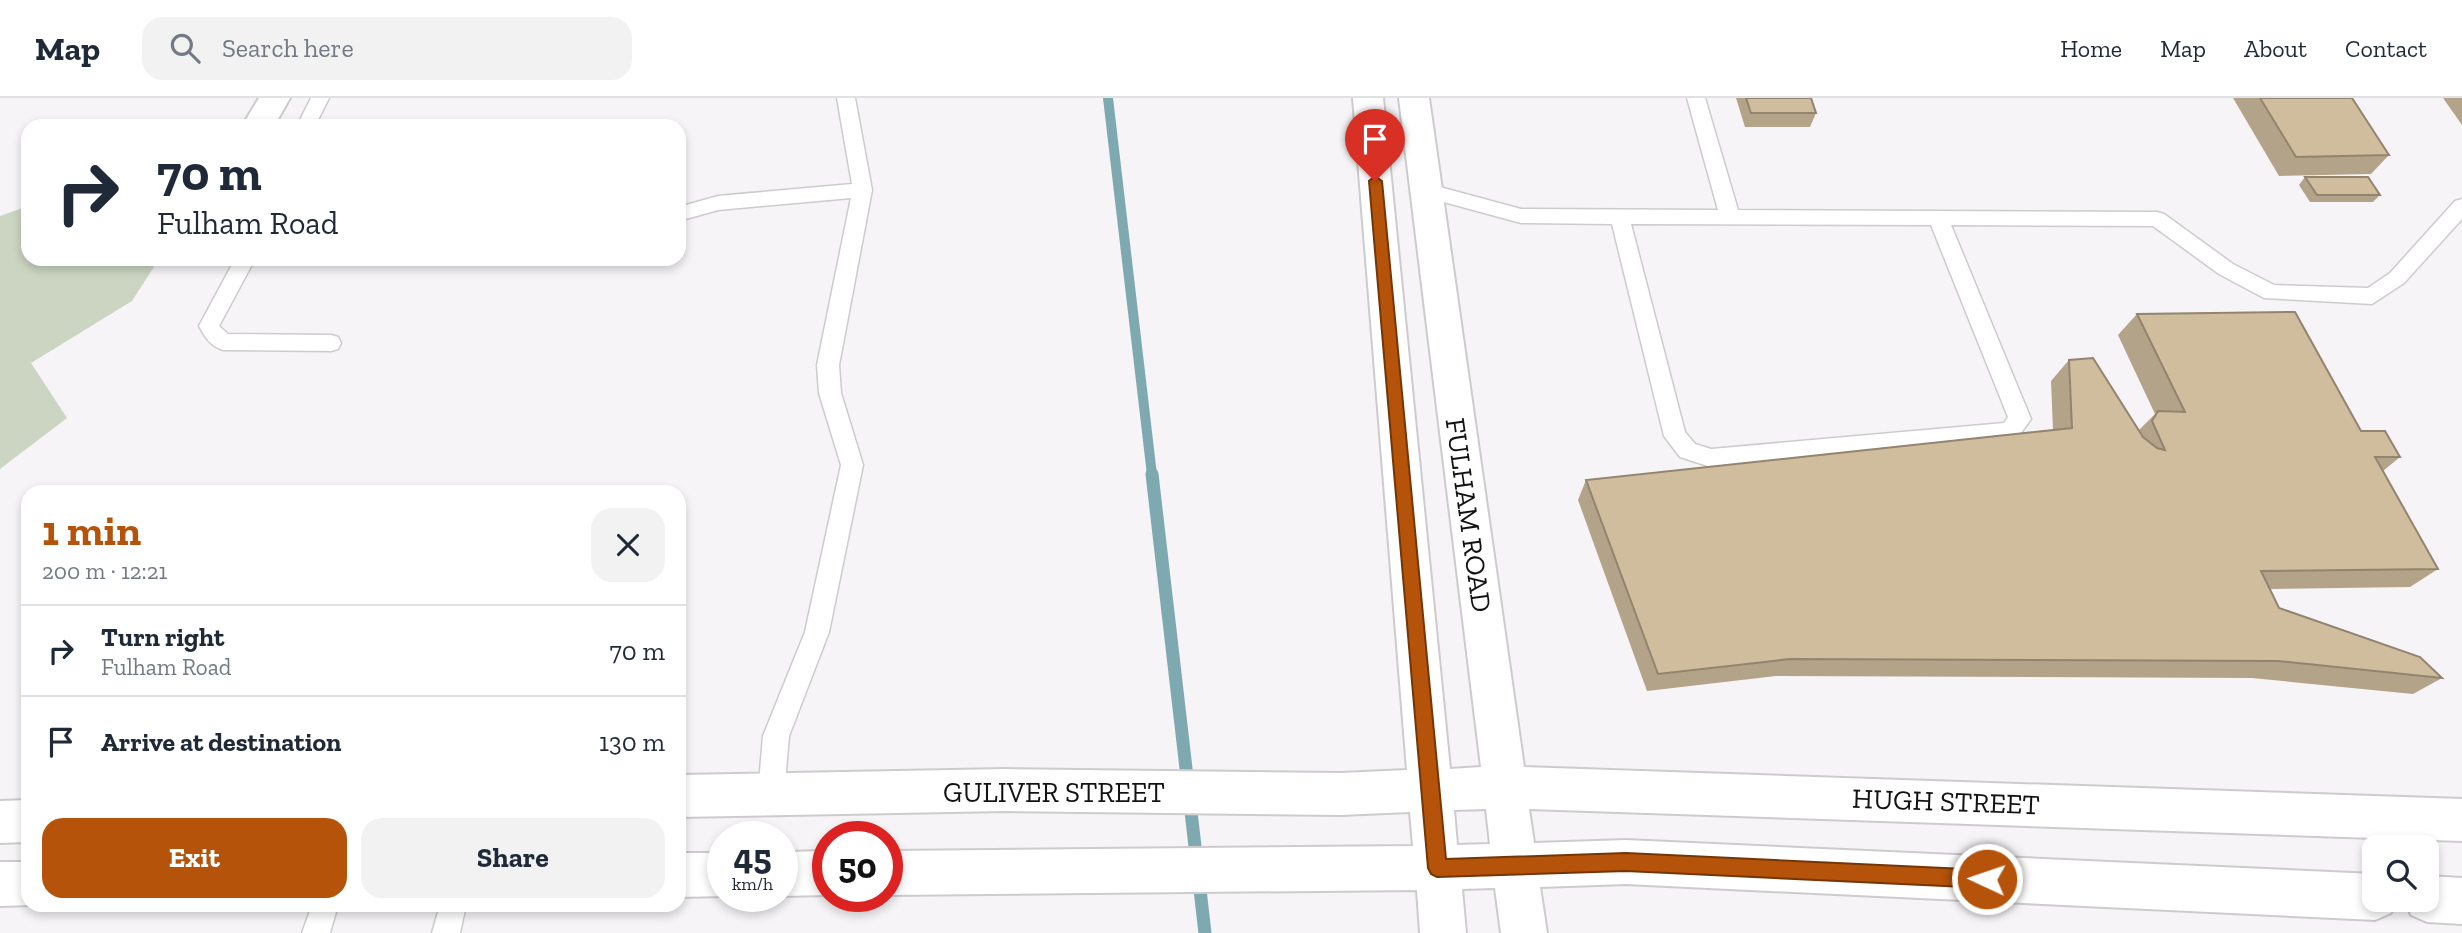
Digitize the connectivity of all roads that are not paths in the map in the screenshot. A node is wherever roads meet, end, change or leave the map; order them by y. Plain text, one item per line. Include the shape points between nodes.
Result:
1 (275, 98) edge
2 (320, 98) edge
3 (846, 98) edge
4 (1368, 98) edge
5 (1414, 98) edge
6 (1696, 98) edge
7 (262, 119) edge
8 (310, 119) edge
9 (862, 190) junction
10 (1425, 190) junction
11 (2462, 206) edge
12 (686, 212) edge
13 (1620, 217) junction
14 (1730, 217) junction
15 (1938, 218) junction
16 (241, 266) edge
17 (331, 343) dead end
18 (1505, 787) junction
19 (1429, 790) junction
20 (771, 794) junction
21 (686, 796) edge
22 (2462, 820) edge
23 (21, 821) edge
24 (0, 822) edge
25 (1516, 865) junction
26 (1437, 868) junction
27 (903, 873) edge
28 (686, 875) edge
29 (707, 875) edge
30 (0, 884) edge
31 (21, 884) edge
32 (2362, 896) edge
33 (2439, 900) edge
34 (2462, 901) edge
35 (323, 912) edge
36 (451, 912) edge
37 (316, 933) edge
38 (446, 933) edge
39 (1443, 933) edge
40 (1524, 933) edge

1 - 7 main road
2 - 8 lane
3 - 9 lane
4 - 19 main road
5 - 10 main road, FULHAM ROAD
6 - 14 lane
9 - 12 lane via 718,203
9 - 20 lane via 828,365 830,393 852,465 817,632 776,736
10 - 13 lane via 1521,216
10 - 18 main road, FULHAM ROAD
11 - 15 lane via 2397,278 2372,296 2271,293 2226,269 2157,219
13 - 14 lane
13 - 15 lane via 1675,436 1688,451 1712,458 2010,431 2020,419
14 - 15 lane
16 - 17 lane via 209,326 223,342
18 - 19 main road, HUGH STREET
18 - 22 main road, HUGH STREET
18 - 25 main road, FULHAM ROAD
19 - 20 main road, GULIVER STREET
19 - 26 main road
20 - 21 main road, GULIVER STREET
23 - 24 main road
25 - 26 main road
25 - 32 main road via 1626,862
25 - 40 main road, FULHAM ROAD
26 - 27 main road
26 - 39 main road
28 - 29 main road
30 - 31 main road
33 - 34 main road
35 - 37 lane
36 - 38 lane

